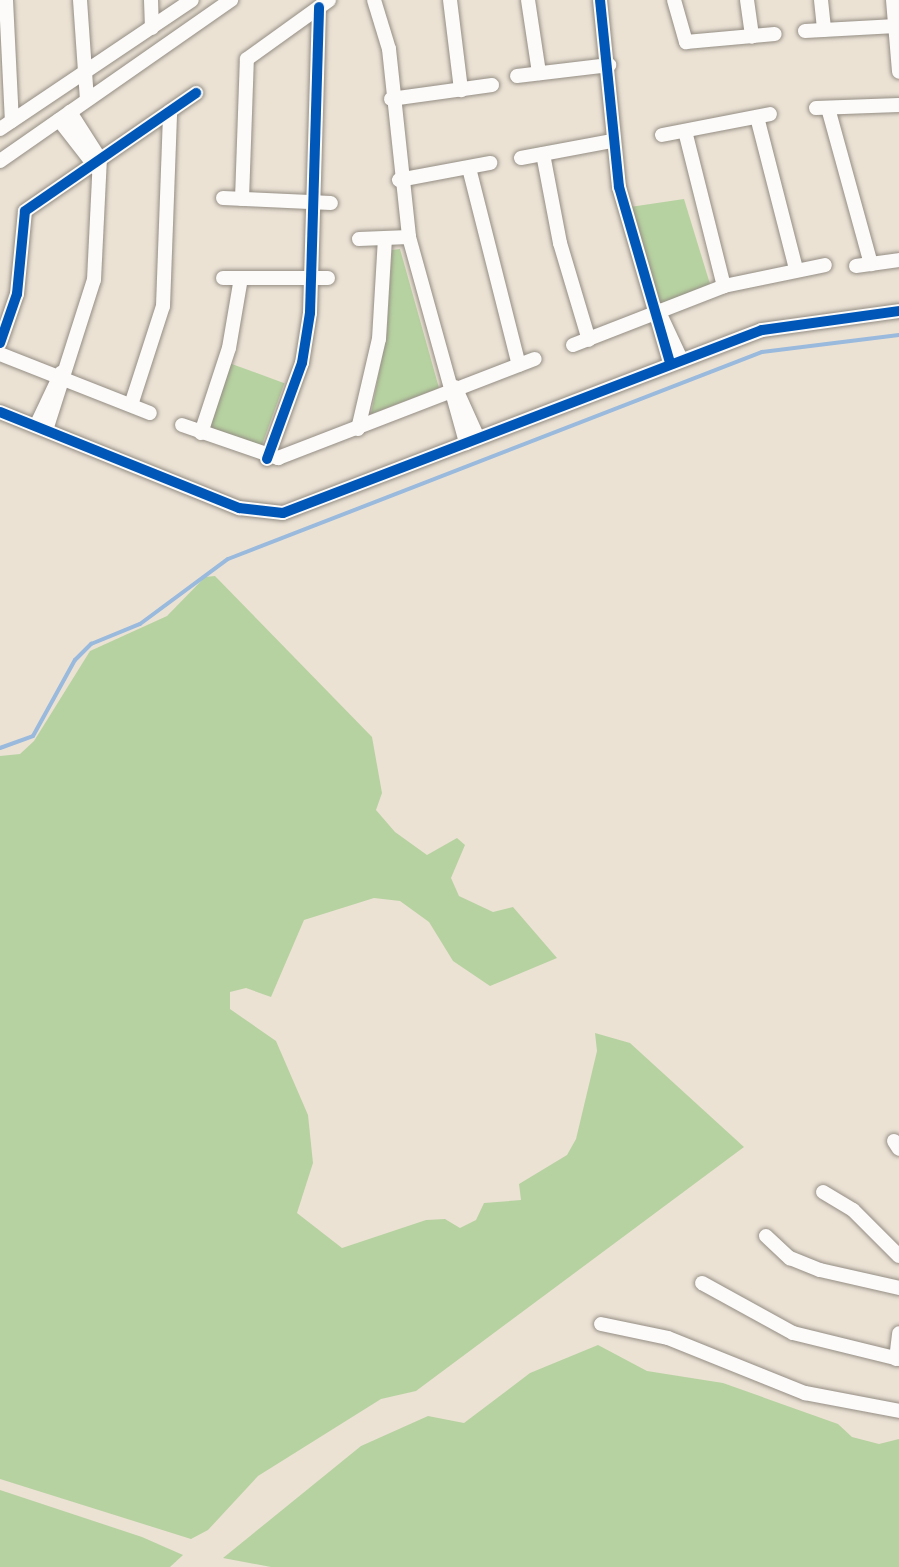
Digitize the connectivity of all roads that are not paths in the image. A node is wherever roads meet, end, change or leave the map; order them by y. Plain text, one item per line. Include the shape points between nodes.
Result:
1 (6, 0) edge
2 (80, 0) edge
3 (151, 0) edge
4 (192, 0) edge
5 (231, 0) edge
6 (374, 0) edge
7 (450, 0) edge
8 (528, 0) edge
9 (600, 0) edge
10 (674, 0) edge
11 (747, 0) edge
12 (821, 0) edge
13 (893, 0) edge
14 (324, 4) edge
15 (896, 26) junction
16 (152, 28) junction
17 (824, 30) junction
18 (805, 31) dead end
19 (775, 34) dead end
20 (752, 37) junction
21 (609, 65) junction
22 (85, 72) junction
23 (899, 72) edge
24 (539, 73) junction
25 (517, 76) dead end
26 (492, 86) dead end
27 (461, 90) junction
28 (196, 93) dead end
29 (87, 100) junction
30 (392, 100) junction
31 (899, 105) edge
32 (170, 111) junction
33 (65, 116) junction
34 (6, 125) edge
35 (685, 131) junction
36 (662, 135) dead end
37 (612, 141) junction
38 (543, 154) junction
39 (521, 158) dead end
40 (0, 161) edge
41 (490, 163) dead end
42 (97, 164) junction
43 (469, 168) junction
44 (399, 180) junction
45 (223, 198) dead end
46 (242, 198) junction
47 (314, 202) junction
48 (331, 203) dead end
49 (409, 237) junction
50 (359, 239) dead end
51 (385, 239) junction
52 (899, 260) edge
53 (825, 266) dead end
54 (796, 269) junction
55 (224, 278) dead end
56 (240, 278) junction
57 (328, 278) dead end
58 (312, 279) junction
59 (724, 286) junction
60 (656, 311) junction
61 (899, 311) edge
62 (589, 340) junction
63 (0, 343) edge
64 (573, 346) dead end
65 (0, 354) edge
66 (534, 360) dead end
67 (676, 361) junction
68 (519, 365) junction
69 (63, 376) junction
70 (453, 389) junction
71 (132, 405) junction
72 (0, 412) edge
73 (150, 412) dead end
74 (182, 425) dead end
75 (41, 428) junction
76 (358, 429) junction
77 (201, 434) junction
78 (472, 440) junction
79 (267, 459) junction
80 (824, 1192) dead end
81 (766, 1236) dead end
82 (899, 1256) edge
83 (702, 1283) dead end
84 (899, 1288) edge
85 (602, 1324) dead end
86 (899, 1333) edge
87 (897, 1359) edge
88 (899, 1411) edge

1 - 34 street
2 - 22 street
3 - 16 street
4 - 16 street
5 - 29 street
6 - 30 street via 386,32
7 - 27 street
8 - 24 street
9 - 21 street
10 - 20 street via 686,42
11 - 20 street
12 - 17 street
13 - 15 street
14 - 46 street via 247,59
14 - 47 street
15 - 17 street
15 - 23 street
16 - 22 street
17 - 18 street
19 - 20 street
21 - 24 street
21 - 37 street
22 - 29 street
22 - 34 street
24 - 25 street
26 - 27 street
27 - 30 street
28 - 32 street
29 - 33 street
30 - 44 street
31 - 52 street via 822,108 863,265
32 - 42 street
32 - 71 street via 163,306
33 - 40 street
33 - 42 street
35 - 36 street
35 - 54 street via 763,116
35 - 59 street
37 - 38 street
37 - 60 street
38 - 39 street
38 - 62 street
41 - 43 street
42 - 63 street via 25,211 20,281
42 - 69 street via 91,301
43 - 44 street
43 - 68 street
44 - 49 street
45 - 46 street
46 - 47 street
47 - 48 street
47 - 58 street
49 - 51 street
49 - 70 street
50 - 51 street
51 - 76 street via 378,339
53 - 54 street
54 - 59 street
55 - 56 street
56 - 58 street
56 - 77 street via 229,348
57 - 58 street
58 - 79 street via 302,363
59 - 60 street
60 - 62 street
60 - 67 street
61 - 67 street via 762,330
62 - 64 street
65 - 69 street
66 - 68 street
67 - 78 street
68 - 70 street
69 - 71 street
69 - 75 street
70 - 76 street
70 - 78 street
71 - 73 street
72 - 75 street
74 - 77 street
75 - 78 street via 239,508 283,513
76 - 79 street
77 - 79 street
80 - 82 street via 853,1210
81 - 84 street via 790,1258 820,1270
83 - 87 street via 793,1333
85 - 88 street via 680,1342 805,1393
86 - 87 street

